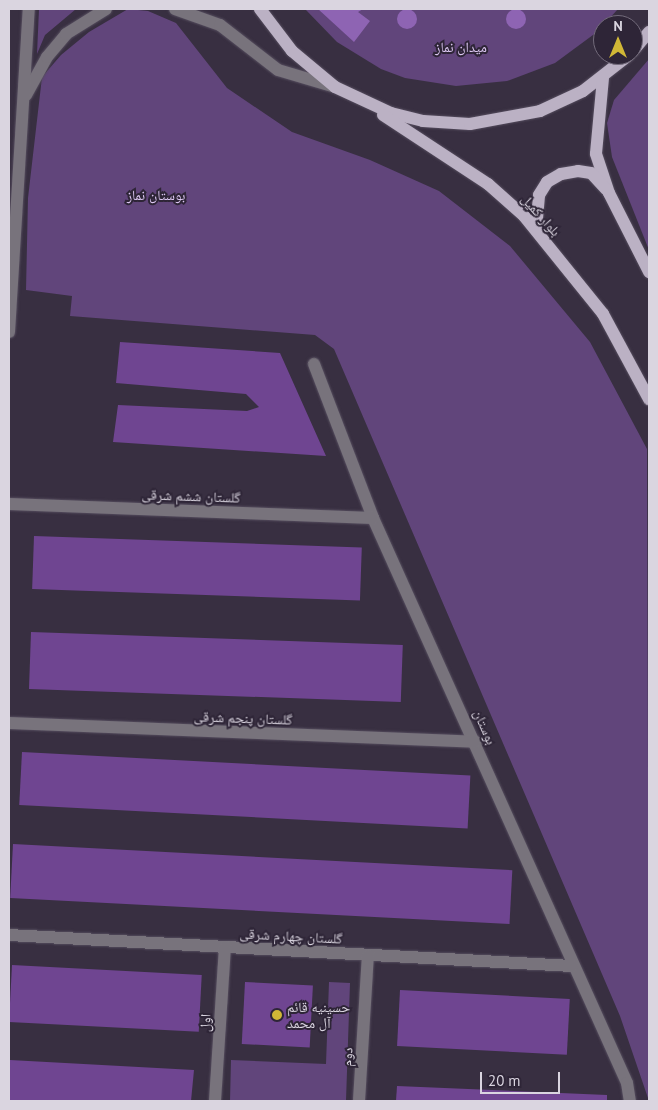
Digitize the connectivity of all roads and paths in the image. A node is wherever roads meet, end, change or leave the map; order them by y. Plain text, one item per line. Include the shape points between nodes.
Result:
1 (29, 9) edge
2 (106, 9) edge
3 (175, 9) edge
4 (260, 9) edge
5 (618, 65) edge
6 (603, 78) junction
7 (335, 87) junction
8 (360, 101) junction
9 (23, 102) junction
10 (609, 193) junction
11 (13, 195) edge
12 (536, 230) junction
13 (649, 272) edge
14 (9, 332) edge
15 (314, 364) dead end
16 (649, 400) edge
17 (9, 504) edge
18 (373, 518) junction
19 (9, 723) edge
20 (476, 742) junction
21 (9, 935) edge
22 (225, 947) junction
23 (368, 955) junction
24 (572, 966) junction
25 (215, 1101) edge
26 (359, 1101) edge
27 (630, 1101) edge

1 - 9 street
2 - 9 street via 66,34 36,74
3 - 7 street via 220,25 278,70
4 - 7 main road via 292,51
5 - 6 main road
6 - 8 main road via 540,111 470,124 423,121
6 - 10 main road via 596,154
7 - 8 main road
8 - 12 main road, بلوار کمیل via 488,184
9 - 11 street
10 - 12 main road via 591,173 561,174 546,182 539,195
10 - 13 main road
11 - 14 street
12 - 16 main road, بلوار کمیل via 603,314
15 - 18 street, بوستان
17 - 18 street, گلستان ششم شرقی
18 - 20 street, بوستان
19 - 20 street, گلستان پنجم شرقی
20 - 24 street, بوستان
21 - 22 street, گلستان چهارم شرقی
22 - 23 street, گلستان چهارم شرقی
22 - 25 street, اول
23 - 24 street, گلستان چهارم شرقی
23 - 26 street, دوم
24 - 27 street, بوستان via 627,1083

